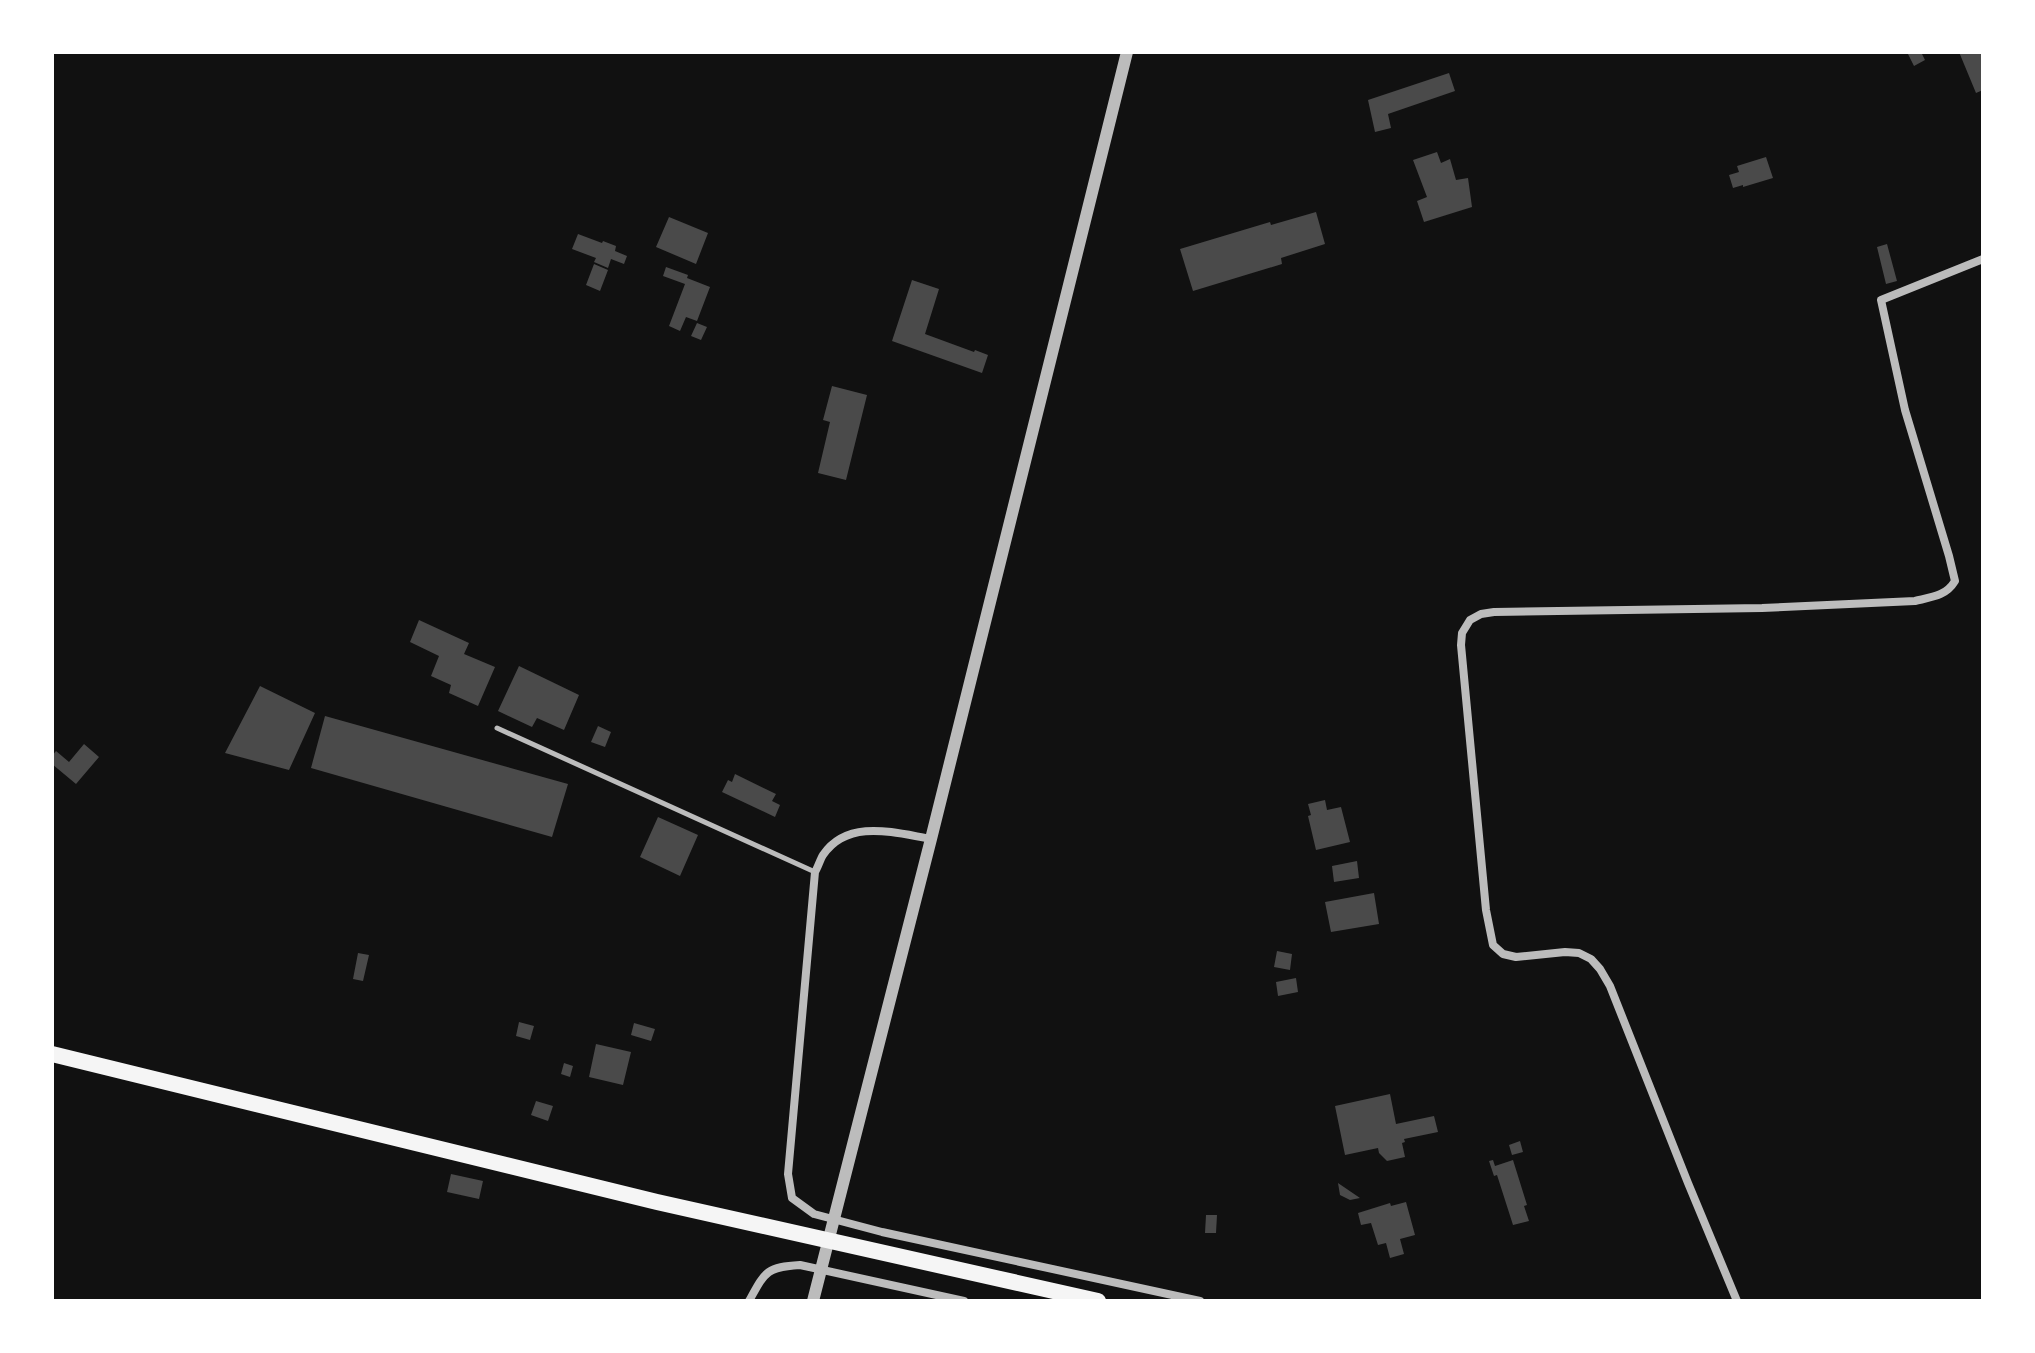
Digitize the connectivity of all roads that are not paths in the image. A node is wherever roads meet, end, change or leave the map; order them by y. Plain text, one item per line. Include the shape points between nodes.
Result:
1 (1127, 52) edge
2 (1983, 259) edge
3 (497, 728) dead end
4 (931, 839) junction
5 (815, 872) junction
6 (52, 1054) edge
7 (749, 1301) edge
8 (813, 1301) edge
9 (964, 1301) edge
10 (1098, 1301) edge
11 (1200, 1301) edge
12 (1737, 1301) edge

1 - 4 street
2 - 12 street via 1881,300 1905,410 1952,568 1955,581 1950,590 1915,601 1511,611 1481,614 1462,633 1473,785 1493,945 1516,957 1579,953 1600,969
3 - 5 lane
4 - 5 street via 872,830 846,834 824,853
4 - 8 street
5 - 11 street via 788,1174 792,1198 814,1214 882,1232
6 - 10 highway via 657,1202
7 - 9 street via 776,1267 800,1265

